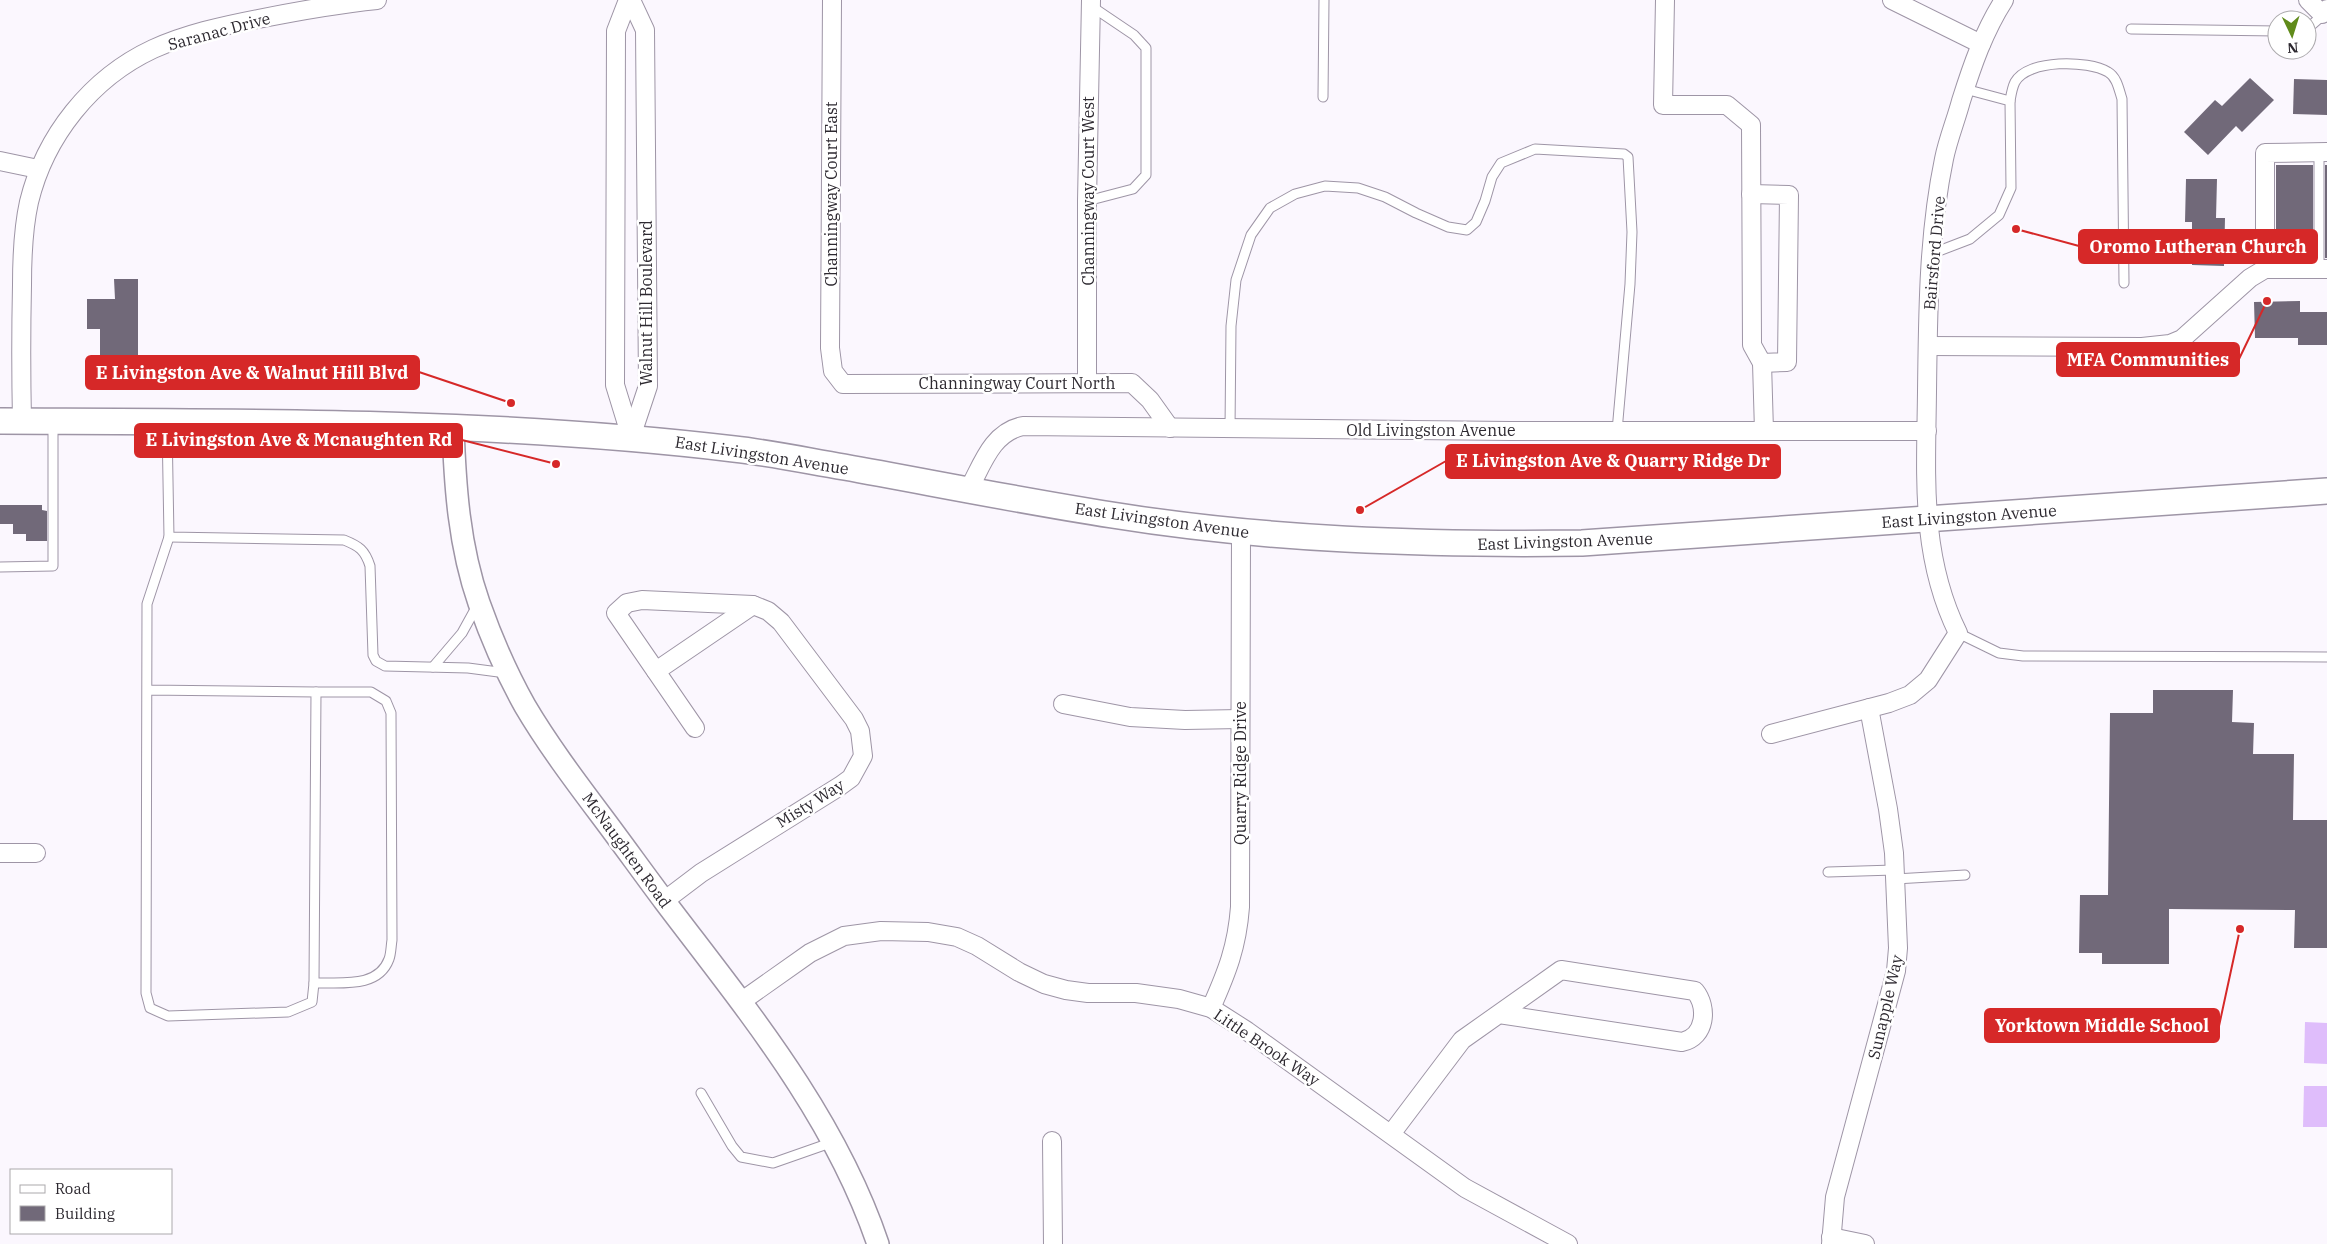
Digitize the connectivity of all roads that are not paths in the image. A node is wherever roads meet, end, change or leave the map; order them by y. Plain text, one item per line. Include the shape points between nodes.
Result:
1 (377, 0) edge
2 (629, 0) edge
3 (832, 0) edge
4 (1324, 0) edge
5 (1665, 0) edge
6 (1892, 0) edge
7 (2004, 0) edge
8 (2308, 0) edge
9 (1091, 3) edge
10 (2325, 14) edge
11 (2131, 29) dead end
12 (2267, 31) edge
13 (1981, 44) junction
14 (1965, 89) junction
15 (1323, 97) dead end
16 (2010, 101) junction
17 (2323, 152) edge
18 (0, 161) edge
19 (38, 169) junction
20 (1751, 194) junction
21 (1087, 201) junction
22 (1931, 254) junction
23 (2265, 269) junction
24 (2323, 269) edge
25 (2124, 284) dead end
26 (1928, 346) junction
27 (1762, 362) junction
28 (1087, 382) junction
29 (843, 384) joint
30 (11, 421) edge
31 (53, 421) junction
32 (167, 422) junction
33 (453, 427) junction
34 (1170, 428) junction
35 (1230, 429) junction
36 (1617, 431) junction
37 (1764, 431) junction
38 (1927, 431) junction
39 (631, 437) junction
40 (969, 489) junction
41 (2327, 491) edge
42 (1926, 519) junction
43 (1241, 532) junction
44 (169, 536) junction
45 (0, 567) edge
46 (479, 602) junction
47 (753, 605) junction
48 (1958, 634) junction
49 (2327, 657) edge
50 (433, 667) junction
51 (656, 671) junction
52 (509, 673) junction
53 (147, 690) junction
54 (316, 692) junction
55 (1063, 704) dead end
56 (1869, 708) junction
57 (1240, 719) junction
58 (695, 728) dead end
59 (1771, 734) dead end
60 (0, 853) edge
61 (36, 853) dead end
62 (1828, 872) dead end
63 (1895, 874) junction
64 (1965, 875) dead end
65 (664, 901) junction
66 (314, 983) junction
67 (742, 1001) junction
68 (1211, 1008) junction
69 (1499, 1014) junction
70 (701, 1093) dead end
71 (1391, 1134) junction
72 (1052, 1141) dead end
73 (833, 1142) junction
74 (1831, 1240) edge
75 (878, 1244) edge
76 (1053, 1244) edge
77 (1568, 1244) edge
78 (1865, 1244) edge

1 - 19 street, Saranac Drive via 317,7 224,26 153,49 124,64 92,91 53,140
2 - 39 street, Walnut Hill Boulevard via 616,31 615,385
2 - 39 street, Walnut Hill Boulevard via 646,30 648,386
3 - 29 street, Channingway Court East via 830,348 833,371
4 - 15 lane
5 - 20 street via 1663,105 1727,105 1751,125
6 - 13 street
7 - 13 street, Bairsford Drive
8 - 10 street
9 - 21 street, Channingway Court West
9 - 21 lane via 1146,48 1146,174 1133,189
11 - 12 lane
13 - 14 street, Bairsford Drive
14 - 16 lane
14 - 22 street, Bairsford Drive via 1944,158
16 - 22 lane via 2011,188 1999,215 1970,240
16 - 25 lane via 2015,82 2027,70 2044,65 2084,64 2109,73 2117,83 2122,99
17 - 23 street via 2265,153
17 - 24 lane
18 - 19 street
19 - 30 street, Saranac Drive via 24,232
20 - 27 street via 1752,345
20 - 27 street via 1789,195 1787,362
21 - 28 street, Channingway Court West
22 - 26 street, Bairsford Drive
23 - 24 street
23 - 26 street via 2250,278 2182,339 2170,344 2142,347
26 - 38 street, Bairsford Drive
27 - 37 street
28 - 29 street, Channingway Court North
28 - 34 street, Channingway Court North via 1132,383 1150,400
30 - 31 main road, East Livingston Avenue
31 - 32 main road, East Livingston Avenue
31 - 45 lane via 53,566
32 - 33 main road, East Livingston Avenue
32 - 44 lane
33 - 39 main road, East Livingston Avenue
33 - 46 street, McNaughten Road via 455,491 461,532
34 - 35 street, Old Livingston Avenue
34 - 40 street, Old Livingston Avenue via 1013,428 997,439
35 - 36 street, Old Livingston Avenue
35 - 36 lane via 1231,326 1236,280 1251,235 1270,208 1295,194 1326,186 1358,188 1385,196 1448,227 1467,230 1476,222 1492,177 1501,163 1535,149 1624,154 1628,157 1632,232 1630,284
36 - 37 street, Old Livingston Avenue
37 - 38 street, Old Livingston Avenue
38 - 42 street, Bairsford Drive
39 - 40 main road, East Livingston Avenue via 742,450
40 - 43 main road, East Livingston Avenue via 1113,515
41 - 42 main road, East Livingston Avenue
42 - 43 main road, East Livingston Avenue via 1582,543 1480,545 1368,542
42 - 48 street, Bairsford Drive via 1939,589
43 - 57 street, Quarry Ridge Drive
44 - 50 lane via 344,540 358,545 366,553 370,566 373,655 376,661 385,666
44 - 53 lane via 147,604
46 - 50 lane via 462,633
46 - 52 street, McNaughten Road
47 - 51 street
47 - 51 street, Misty Way via 642,600 627,603 616,614
47 - 65 street, Misty Way via 768,611 781,622 854,719 863,743 863,756 851,778 701,873
48 - 49 lane via 1999,653 2023,656
48 - 56 street via 1928,680 1910,695
50 - 52 lane
51 - 58 street, Misty Way
52 - 65 street, McNaughten Road via 526,706 578,783
53 - 54 lane
53 - 66 lane via 146,993 150,1008 168,1016 288,1012 312,1002
54 - 66 lane
54 - 66 lane via 371,692 386,700 391,713 392,940 389,960 378,974 367,981
55 - 57 street via 1130,717
56 - 59 street
56 - 63 street, Sunapple Way via 1888,809
57 - 68 street, Quarry Ridge Drive via 1238,936 1230,965
60 - 61 street
62 - 63 lane
63 - 64 lane
63 - 74 street, Sunapple Way via 1896,971 1835,1197
65 - 67 street, McNaughten Road
67 - 68 street, Little Brook Way via 810,953 844,936 928,932 957,937 1019,972 1066,990 1159,995
67 - 73 street, McNaughten Road via 787,1065
68 - 71 street, Little Brook Way
69 - 69 street via 1561,970 1695,991 1704,1009 1697,1034 1682,1042
69 - 71 street via 1462,1040
70 - 73 lane via 741,1157 773,1163
71 - 77 street, Little Brook Way via 1465,1188
72 - 76 street
73 - 75 street, McNaughten Road
74 - 78 street

